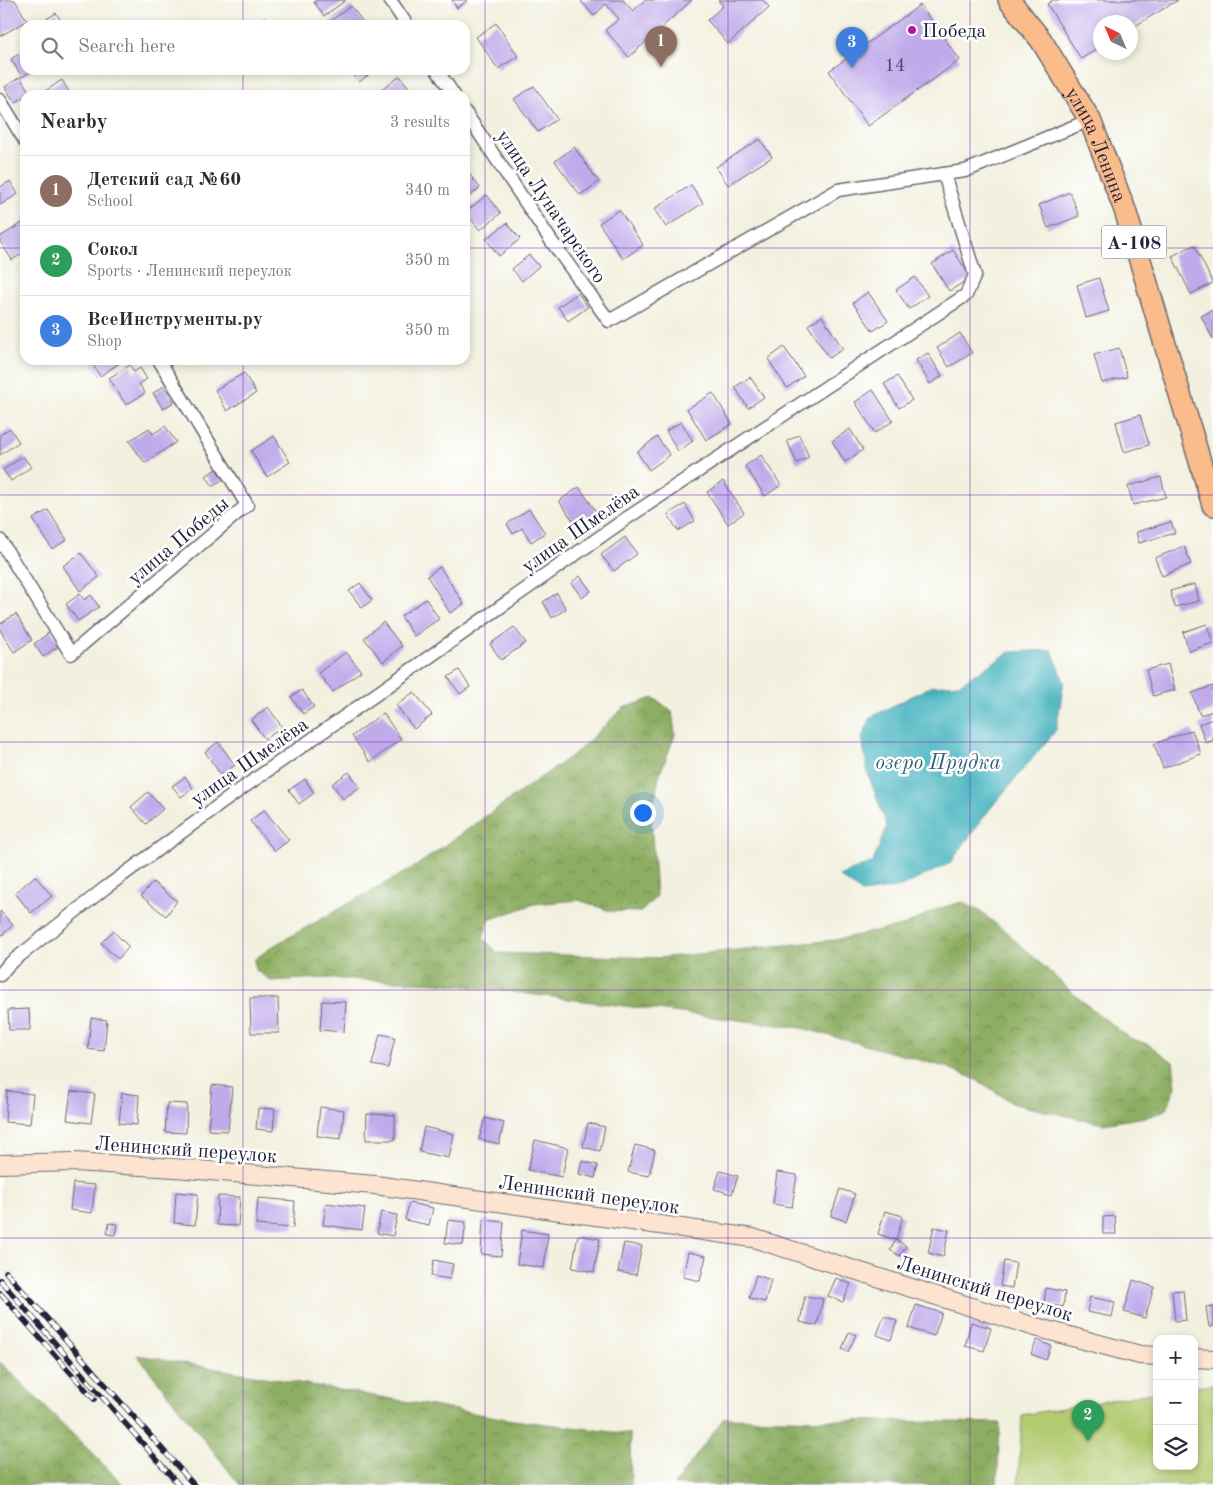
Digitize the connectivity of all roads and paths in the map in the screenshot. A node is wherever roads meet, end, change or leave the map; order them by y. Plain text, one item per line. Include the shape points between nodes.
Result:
1 (390, 0) edge
2 (1009, 0) edge
3 (404, 20) edge
4 (440, 75) edge
5 (451, 90) edge
6 (0, 100) edge
7 (470, 119) edge
8 (1090, 120) junction
9 (20, 133) edge
10 (944, 174) junction
11 (162, 365) edge
12 (1213, 504) edge
13 (0, 540) edge
14 (0, 975) edge
15 (0, 1164) edge
16 (1153, 1356) edge
17 (1198, 1358) edge
18 (1213, 1360) edge

1 - 3 street
2 - 8 highway, улица Ленина / А-108 via 1041,40
4 - 5 street
6 - 9 street
7 - 10 street, улица Луначарского via 608,322 838,190
8 - 10 street via 965,171
8 - 12 highway, улица Ленина / А-108 via 1125,210
10 - 14 street, улица Шмелёва via 975,275 966,295 627,518 294,752 105,888 8,965
11 - 13 street, улица Победы via 247,505 71,654
15 - 16 main road, Ленинский переулок via 74,1162 375,1185 753,1238 1032,1326
17 - 18 main road

